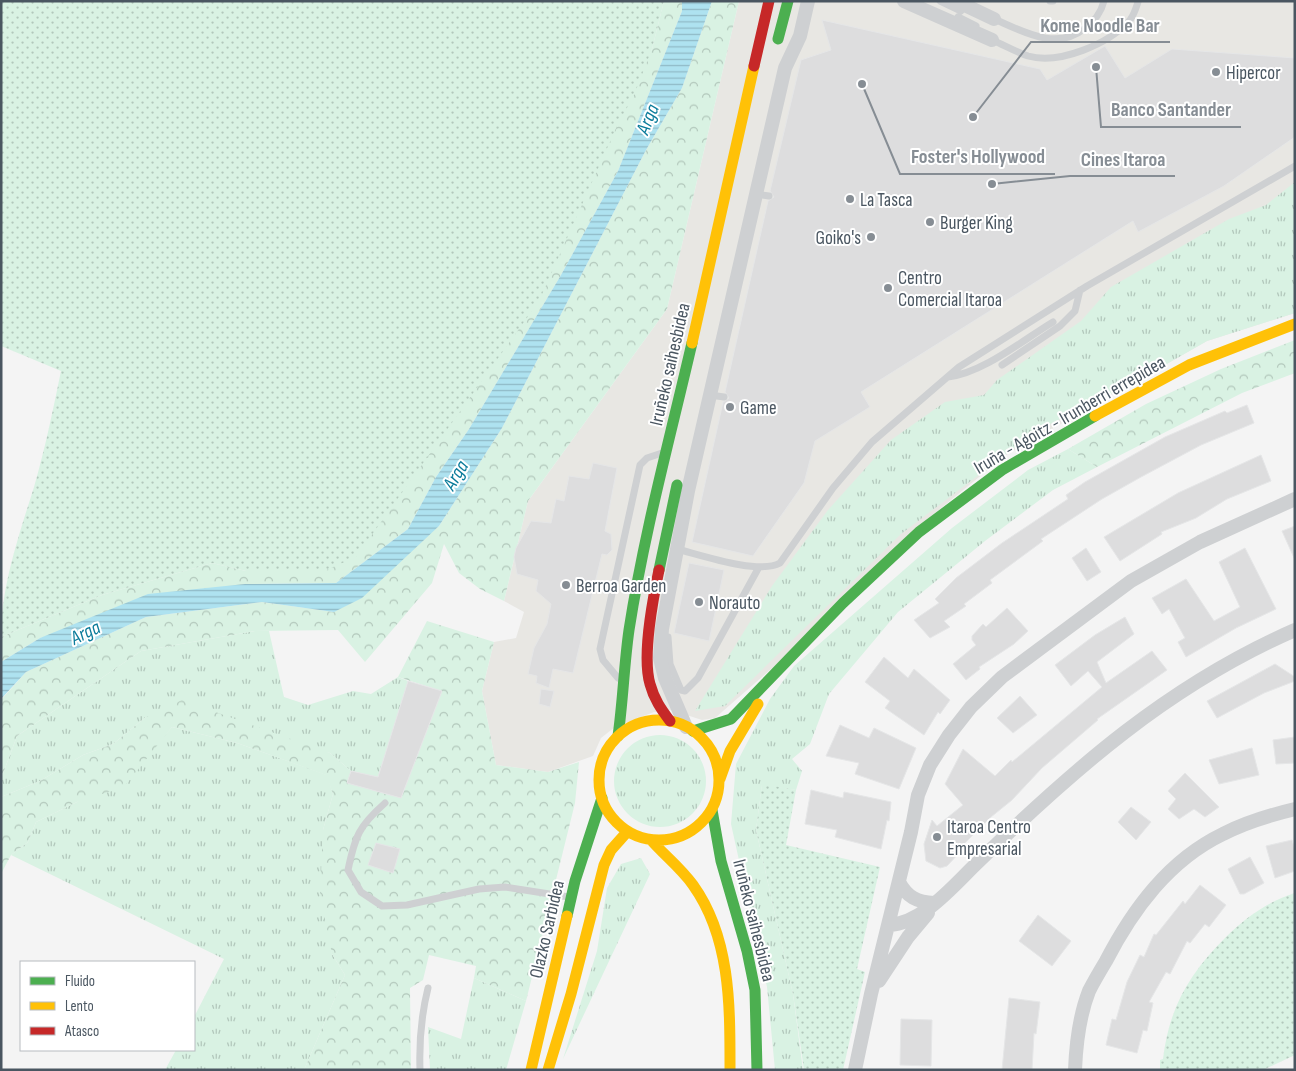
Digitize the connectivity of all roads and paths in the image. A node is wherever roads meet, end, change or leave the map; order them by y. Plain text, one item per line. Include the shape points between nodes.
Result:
1 (769, 1) edge
2 (788, 1) edge
3 (904, 1) edge
4 (921, 1) edge
5 (940, 1) edge
6 (956, 1) edge
7 (1104, 1) edge
8 (808, 2) edge
9 (1138, 2) edge
10 (983, 21) junction
11 (992, 40) joint
12 (774, 52) dead end
13 (1295, 166) edge
14 (1080, 290) junction
15 (1053, 322) dead end
16 (1295, 324) edge
17 (1002, 365) dead end
18 (947, 377) junction
19 (711, 394) junction
20 (667, 451) junction
21 (1295, 499) edge
22 (677, 549) junction
23 (759, 567) junction
24 (666, 604) junction
25 (1295, 630) edge
26 (775, 673) junction
27 (625, 686) junction
28 (670, 721) junction
29 (690, 729) junction
30 (618, 736) junction
31 (720, 779) junction
32 (602, 798) junction
33 (385, 803) dead end
34 (1295, 808) edge
35 (712, 810) junction
36 (627, 832) junction
37 (651, 840) junction
38 (899, 882) junction
39 (571, 897) junction
40 (934, 903) junction
41 (888, 925) junction
42 (428, 988) dead end
43 (871, 994) junction
44 (420, 1070) edge
45 (531, 1070) edge
46 (548, 1070) edge
47 (730, 1070) edge
48 (756, 1070) edge
49 (854, 1070) edge
50 (1075, 1070) edge

1 - 20 main road, Iruñeko saihesbidea
2 - 12 main road
3 - 11 street
4 - 10 lane
5 - 10 lane
6 - 10 street
7 - 10 lane via 1092,23 1065,39 1033,35
8 - 19 street via 800,36 785,68 763,195
9 - 11 lane via 1130,20 1094,45 1069,55 1051,58 1028,56
13 - 14 lane
14 - 17 lane via 1075,311 1060,326
14 - 18 lane
15 - 18 lane via 987,362 961,375
16 - 26 main road, Iruña - Agoitz - Irunberri errepidea via 1189,365 1002,470 919,532
18 - 23 lane via 872,442 833,488 780,562 773,567
19 - 22 street
19 - 28 main road, Iruñeko saihesbidea via 655,588 648,640 649,683 657,704
20 - 27 main road, Iruñeko saihesbidea via 629,631
20 - 27 lane via 647,458 640,465 600,650 603,660
21 - 38 street via 1200,542 1131,581 1002,677 971,707 930,765 918,795
22 - 23 lane
22 - 24 street
23 - 24 lane via 698,678 685,691 681,690 670,664
24 - 29 street via 660,658 665,678
25 - 40 street via 1255,647 1205,675 1140,719 1049,793
26 - 29 main road, Iruña - Agoitz - Irunberri errepidea via 731,719
26 - 31 main road, Iruña - Agoitz - Irunberri errepidea via 767,692 730,751
27 - 30 main road, Iruñeko saihesbidea
28 - 29 main road
28 - 30 main road via 651,721 633,726
29 - 31 main road via 700,736 717,763
30 - 32 main road via 605,754 599,776
31 - 35 main road
32 - 36 main road via 611,817
32 - 39 main road, Olazko Sarbidea
33 - 39 lane via 368,818 354,839 348,870 361,892 382,906 407,905 479,889 505,887
34 - 50 street via 1262,817 1222,834 1166,875 1146,896 1126,922 1089,992 1076,1050
35 - 37 main road via 697,828 675,839
35 - 48 main road, Iruñeko saihesbidea via 754,990
36 - 37 main road
36 - 46 main road via 604,865 577,980
37 - 47 main road via 693,885 711,919 719,943 730,1013
38 - 40 street via 914,900
38 - 41 street
39 - 45 main road, Olazko Sarbidea
40 - 41 street via 907,921
40 - 43 street
41 - 43 street
42 - 44 lane via 421,1017
43 - 49 street

